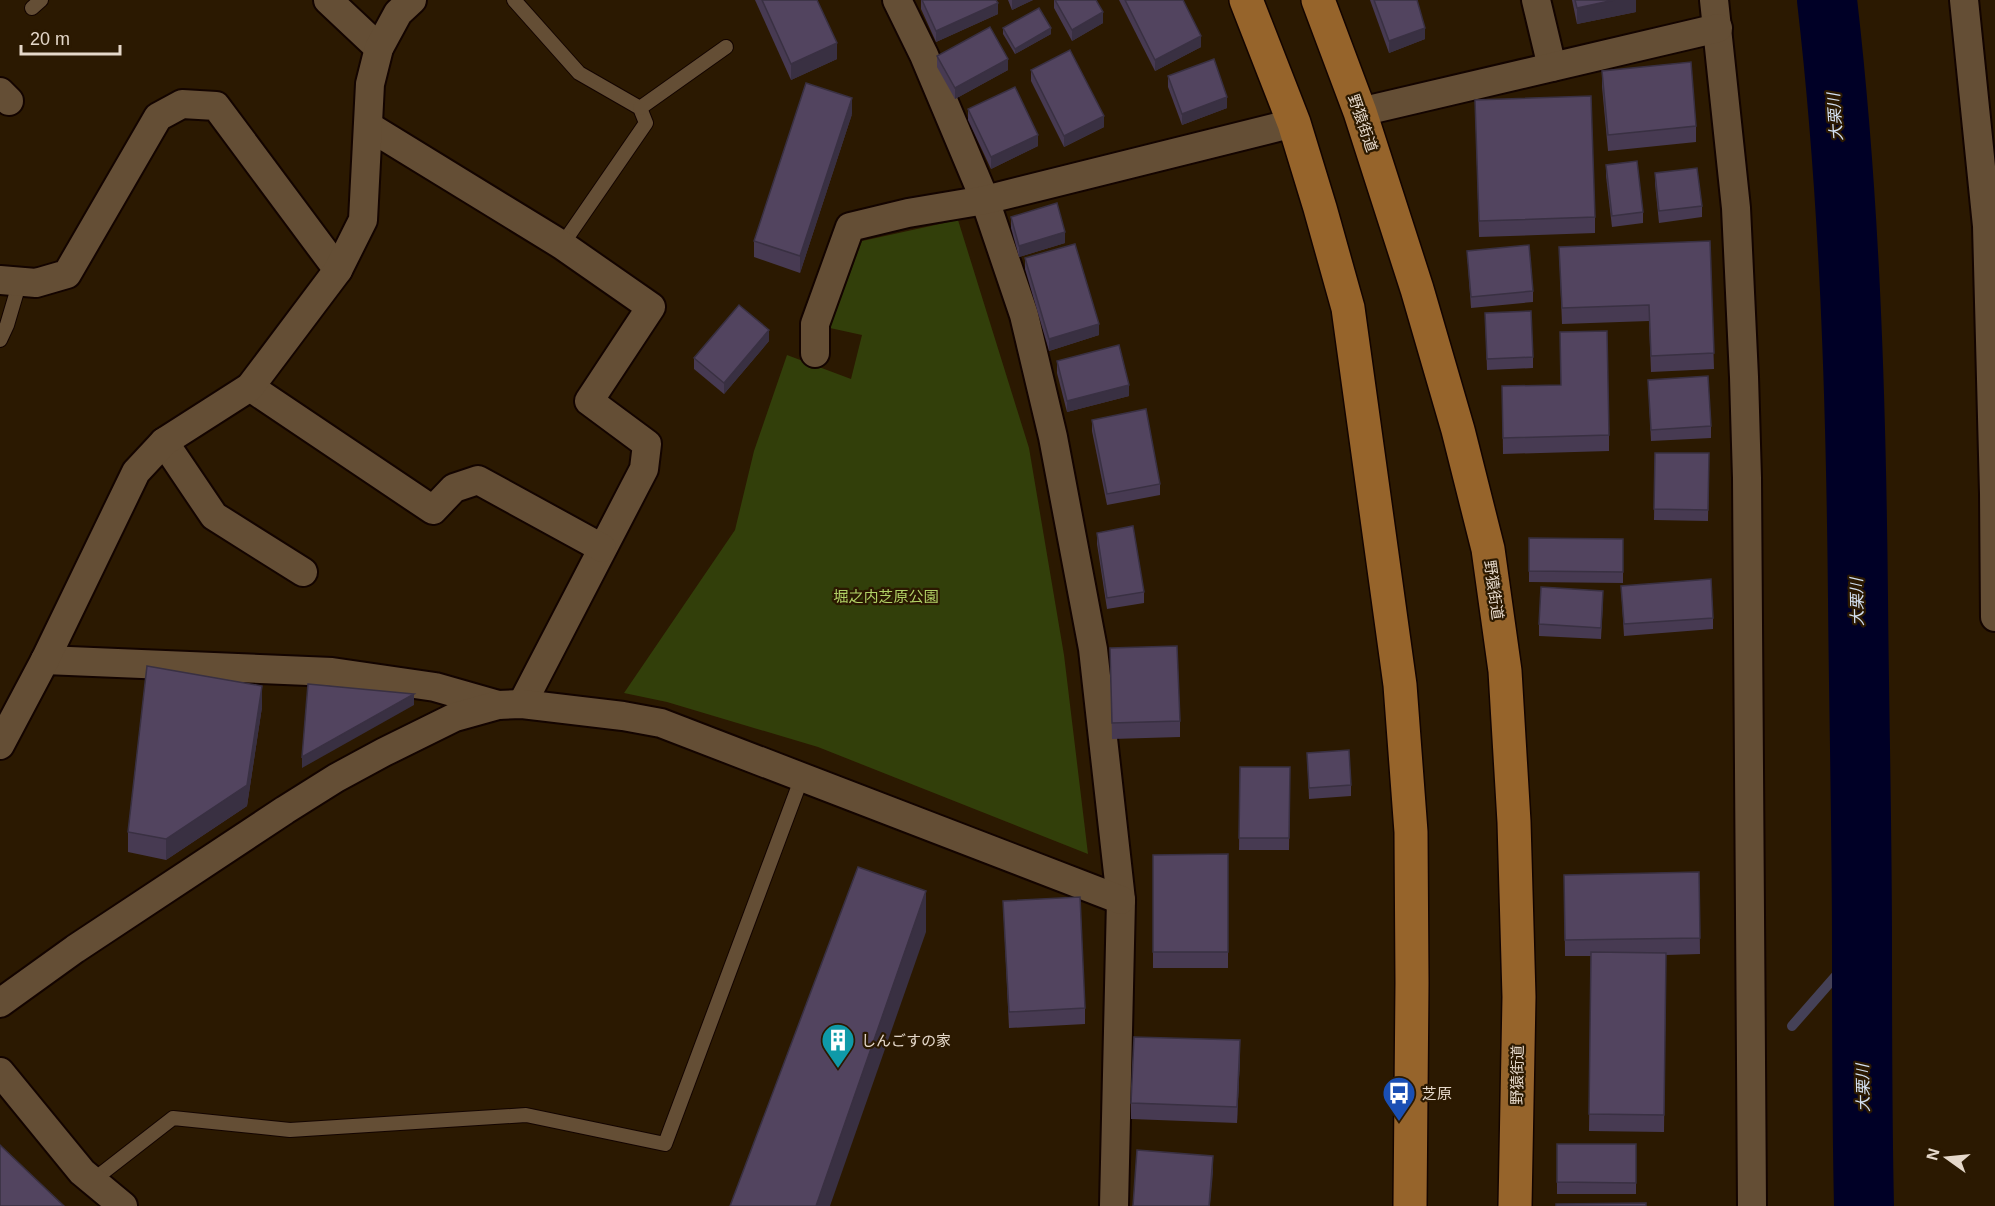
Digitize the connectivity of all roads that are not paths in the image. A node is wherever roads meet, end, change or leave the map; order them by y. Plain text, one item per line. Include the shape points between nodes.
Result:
1 (328, 0) edge
2 (412, 0) edge
3 (514, 0) edge
4 (897, 0) edge
5 (1246, 0) edge
6 (1318, 0) edge
7 (1536, 0) edge
8 (1964, 0) edge
9 (1971, 0) edge
10 (1716, 14) edge
11 (726, 47) dead end
12 (379, 48) junction
13 (1552, 67) junction
14 (640, 108) junction
15 (1360, 112) junction
16 (1294, 123) junction
17 (368, 126) junction
18 (985, 200) junction
19 (562, 245) junction
20 (338, 270) junction
21 (10, 281) edge
22 (0, 340) edge
23 (815, 353) dead end
24 (250, 387) junction
25 (164, 442) junction
26 (602, 548) junction
27 (303, 572) dead end
28 (1995, 617) edge
29 (45, 660) junction
30 (11, 701) edge
31 (510, 704) junction
32 (0, 745) edge
33 (802, 777) junction
34 (1121, 900) junction
35 (0, 1003) edge
36 (0, 1072) edge
37 (92, 1181) junction
38 (123, 1206) edge
39 (1114, 1206) edge
40 (1410, 1206) edge
41 (1515, 1206) edge
42 (1752, 1206) edge

1 - 12 street
2 - 12 street via 398,14
3 - 14 lane via 579,73
4 - 18 street
5 - 16 main road
6 - 15 main road, 野猿街道
7 - 13 street
8 - 9 street
8 - 28 street via 1987,226
10 - 13 street
10 - 42 street via 1736,208 1744,377
11 - 14 lane
12 - 17 street via 370,84
13 - 15 street
14 - 19 lane via 646,123
15 - 41 main road, 野猿街道 via 1417,289 1488,549 1505,671 1515,822 1519,996
16 - 18 street
16 - 40 main road via 1348,308 1400,685 1411,832
17 - 19 street
17 - 20 street via 363,220
18 - 23 street via 850,227 815,324
18 - 34 street via 1024,315 1053,437 1093,649
19 - 26 street via 651,307 589,401 647,444 644,469
20 - 21 street via 216,106 182,104 158,117 67,274 36,283
20 - 24 street
21 - 22 lane via 7,325
24 - 25 street
24 - 26 street via 433,510 454,488 478,480
25 - 27 street via 214,516
25 - 29 street via 136,472
26 - 31 street
29 - 30 street
29 - 31 street via 332,672 435,687
30 - 32 street
31 - 33 street via 661,723
31 - 35 street via 455,717 336,778
33 - 34 street
33 - 37 lane via 665,1144 526,1115 290,1130 173,1118
34 - 39 street
36 - 37 street
37 - 38 street

